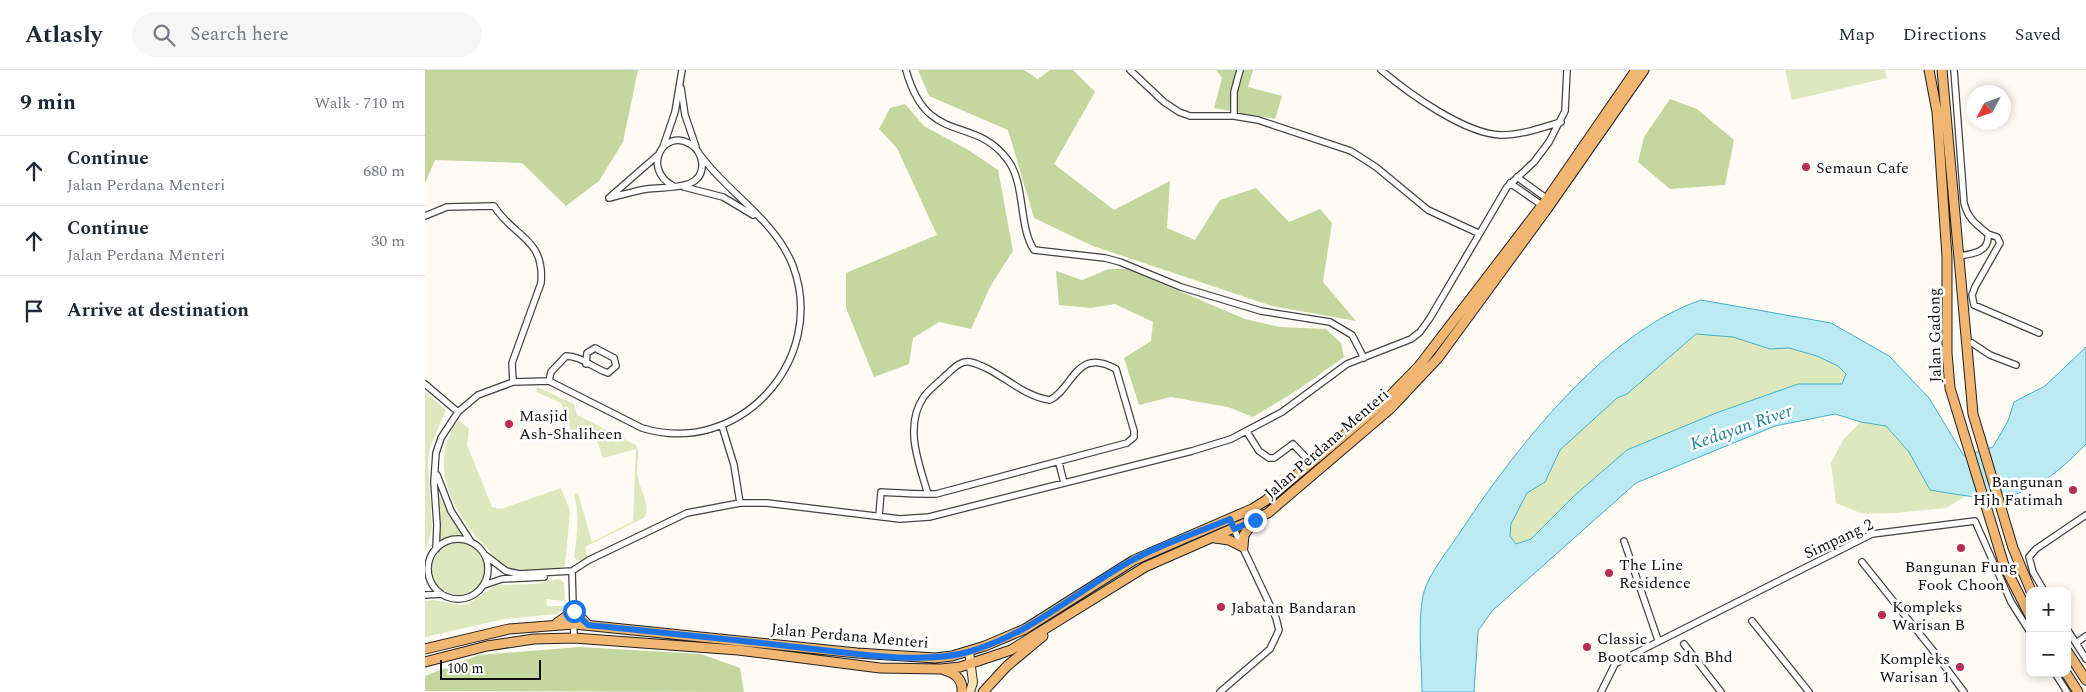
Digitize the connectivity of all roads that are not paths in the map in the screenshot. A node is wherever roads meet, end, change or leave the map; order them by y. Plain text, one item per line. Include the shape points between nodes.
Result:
1 (682, 70) edge
2 (906, 70) edge
3 (1130, 70) edge
4 (1240, 70) edge
5 (1381, 70) edge
6 (1567, 70) edge
7 (1636, 70) edge
8 (1645, 70) edge
9 (1929, 70) edge
10 (1942, 70) edge
11 (1954, 70) edge
12 (680, 81) junction
13 (1234, 116) junction
14 (1561, 122) junction
15 (662, 149) junction
16 (697, 150) junction
17 (658, 155) junction
18 (701, 156) junction
19 (1517, 177) junction
20 (1511, 182) junction
21 (673, 186) junction
22 (683, 186) junction
23 (1547, 204) junction
24 (425, 216) edge
25 (765, 224) junction
26 (1479, 233) junction
27 (1988, 234) junction
28 (1959, 256) junction
29 (1947, 257) junction
30 (2039, 333) dead end
31 (1966, 342) junction
32 (1364, 358) junction
33 (586, 364) junction
34 (2016, 364) dead end
35 (549, 381) junction
36 (513, 382) junction
37 (425, 384) edge
38 (458, 412) junction
39 (722, 426) junction
40 (1247, 432) junction
41 (1059, 463) junction
42 (1311, 463) junction
43 (435, 465) junction
44 (1064, 484) junction
45 (928, 494) junction
46 (740, 503) junction
47 (2086, 515) edge
48 (879, 516) junction
49 (1230, 519) junction
50 (1255, 520) junction
51 (1234, 529) junction
52 (1213, 538) junction
53 (1624, 541) dead end
54 (471, 542) junction
55 (1243, 547) junction
56 (436, 549) junction
57 (485, 554) junction
58 (1862, 562) dead end
59 (572, 571) junction
60 (561, 573) junction
61 (427, 575) edge
62 (484, 585) junction
63 (2029, 587) edge
64 (2042, 587) edge
65 (441, 594) junction
66 (425, 595) edge
67 (2026, 609) edge
68 (574, 611) junction
69 (1064, 618) junction
70 (1752, 621) dead end
71 (574, 624) junction
72 (588, 625) junction
73 (552, 626) junction
74 (2026, 626) edge
75 (2069, 632) edge
76 (2086, 636) edge
77 (574, 638) junction
78 (1658, 640) junction
79 (2075, 643) junction
80 (1684, 644) dead end
81 (425, 649) edge
82 (969, 652) junction
83 (2071, 657) edge
84 (2086, 659) edge
85 (425, 662) edge
86 (972, 664) junction
87 (941, 669) junction
88 (2058, 677) edge
89 (2069, 677) edge
90 (2086, 680) edge
91 (962, 692) edge
92 (970, 692) edge
93 (983, 692) edge
94 (1220, 692) edge
95 (1601, 692) edge
96 (1721, 692) edge
97 (1809, 692) edge
98 (1964, 692) edge
99 (2067, 692) edge
100 (2078, 692) edge

1 - 12 street
2 - 32 street via 911,87 925,111 949,126 997,147 1008,160 1015,175 1034,250 1105,258 1181,287 1261,311 1330,322 1352,335
3 - 13 street via 1179,112 1190,116
4 - 13 street via 1234,92
5 - 14 street via 1425,103 1482,132 1520,134
6 - 14 street via 1565,111
7 - 23 main road, Jalan Perdana Menteri
8 - 23 main road, Jalan Perdana Menteri
9 - 29 main road, Jalan Gadong via 1937,112
10 - 28 main road, Jalan Gadong
11 - 27 street via 1964,203 1971,221
12 - 15 street
12 - 16 street via 685,115
13 - 26 street via 1259,120 1351,151 1428,210
14 - 19 street via 1542,152
15 - 16 street via 679,141
15 - 17 street
16 - 18 street
17 - 21 street via 659,174
17 - 21 street via 609,198
18 - 22 street via 697,179
18 - 25 street
19 - 20 street
19 - 23 street
20 - 23 street
20 - 26 street
21 - 22 street
22 - 25 street via 723,197
23 - 42 main road, Jalan Perdana Menteri via 1419,366 1384,402
23 - 50 main road, Jalan Perdana Menteri via 1438,358 1414,385 1277,506
24 - 36 street via 447,207 494,206 538,254 543,271 541,283 511,363
25 - 39 street via 782,245 792,265 801,303 800,327 786,367 771,389 745,414
26 - 32 street via 1420,332 1401,344
27 - 28 street via 1984,249
27 - 30 street via 1997,237 2000,243 1972,294 1974,305
28 - 29 main road
28 - 31 main road, Jalan Gadong
29 - 67 main road, Jalan Gadong via 1947,368 1953,405 1997,543 2010,579
31 - 34 street
31 - 63 main road, Jalan Gadong via 1969,390 1981,447
32 - 40 street via 1334,372 1282,412
33 - 33 street via 608,373 616,366 614,358 595,348 587,353
33 - 35 street via 577,356 566,356 551,372
35 - 36 street
35 - 39 street via 611,414 657,433 691,434
36 - 38 street via 478,395
37 - 38 street
38 - 43 street via 441,438
39 - 46 street via 732,456
40 - 42 street via 1259,452 1269,458 1274,458 1293,444
40 - 44 street via 1193,451
41 - 44 street
41 - 45 street
41 - 45 street via 1127,444 1134,437 1116,370 1105,365 1087,365 1075,373 1055,398 1049,400 967,362 956,366 923,397 917,412 914,440
42 - 49 main road, Jalan Perdana Menteri via 1265,501
43 - 54 street via 444,498
43 - 56 street
44 - 48 street via 929,517 900,519
45 - 48 street via 881,492
46 - 48 street via 767,503
46 - 59 street via 687,513
47 - 64 street via 2031,554 2029,561
49 - 51 street
49 - 82 main road, Jalan Perdana Menteri via 1134,560 1036,624
50 - 51 main road, Jalan Perdana Menteri
50 - 55 main road via 1244,534
51 - 52 main road, Jalan Perdana Menteri
51 - 55 street
52 - 55 main road via 1229,540
52 - 69 main road, Jalan Perdana Menteri via 1140,570
53 - 78 street
54 - 56 street via 452,540
54 - 57 street
55 - 94 street via 1279,630 1270,649
56 - 61 street
57 - 60 street via 506,571 519,574
57 - 62 street via 488,570
58 - 98 street
59 - 60 street
59 - 68 street
60 - 62 street via 539,578 502,579
61 - 65 street
62 - 65 street via 469,597 450,598
65 - 66 street
68 - 71 street
68 - 72 main road
68 - 73 main road
69 - 86 main road, Jalan Perdana Menteri via 1011,650
69 - 93 main road via 1007,666
70 - 97 street
71 - 72 main road, Jalan Perdana Menteri
71 - 73 main road, Jalan Perdana Menteri
71 - 77 street
72 - 82 main road, Jalan Perdana Menteri via 857,654 935,658
73 - 81 main road, Jalan Perdana Menteri via 501,631
74 - 78 street, Simpang 2 via 2011,602 1978,524 1970,521 1872,534
75 - 79 street
76 - 79 street
77 - 85 main road, Jalan Perdana Menteri via 487,646
77 - 87 main road, Jalan Perdana Menteri via 738,650 880,668
78 - 95 street, Simpang 2 via 1615,664
79 - 84 street
80 - 96 street
82 - 86 street
83 - 90 main road
86 - 87 main road, Jalan Perdana Menteri
86 - 92 street
87 - 91 main road via 957,676
88 - 99 street
89 - 100 main road

